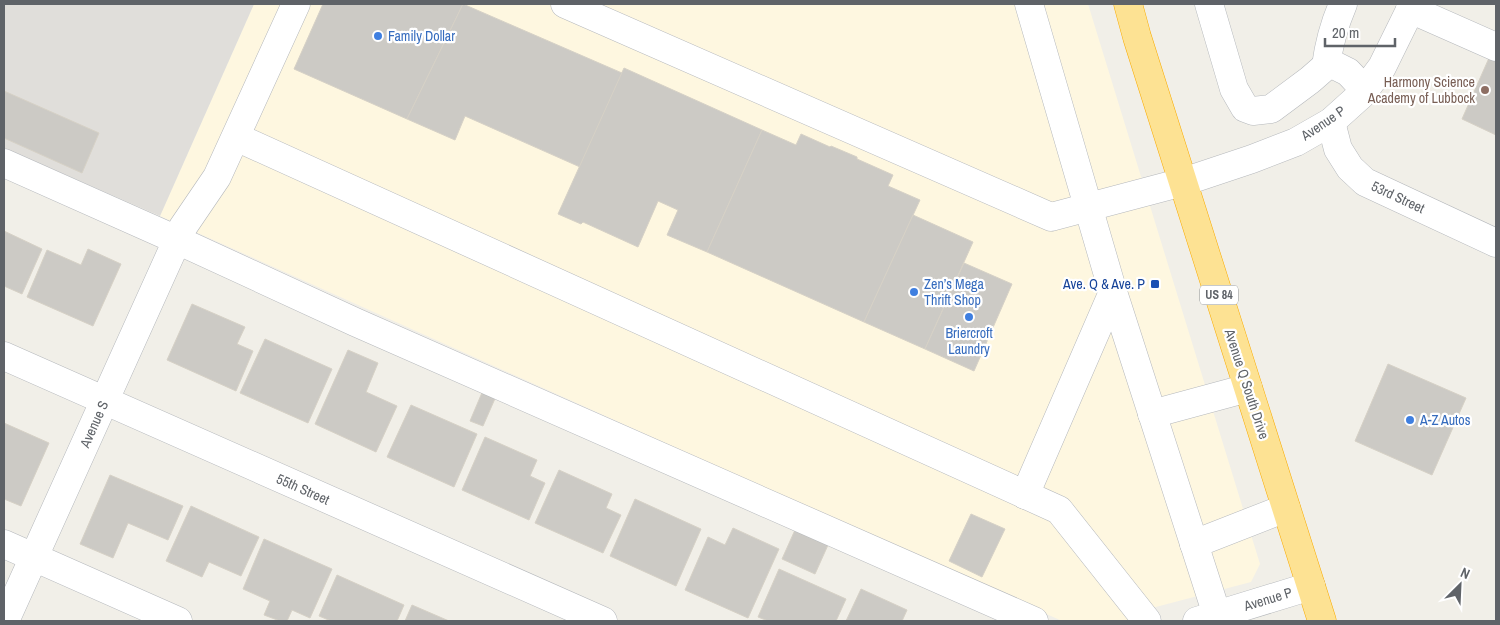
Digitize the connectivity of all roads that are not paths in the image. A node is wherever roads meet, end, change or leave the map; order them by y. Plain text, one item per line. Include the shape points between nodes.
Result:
1 (296, 4) edge
2 (565, 4) edge
3 (1029, 4) edge
4 (1128, 4) edge
5 (1210, 4) edge
6 (1343, 4) edge
7 (1411, 6) edge
8 (1496, 47) edge
9 (1326, 66) junction
10 (1365, 90) junction
11 (1331, 122) junction
12 (236, 137) junction
13 (4, 163) edge
14 (1184, 182) junction
15 (1088, 207) junction
16 (180, 234) junction
17 (1496, 243) edge
18 (1112, 292) junction
19 (4, 356) edge
20 (1248, 388) junction
21 (105, 401) junction
22 (1152, 414) junction
23 (1025, 494) junction
24 (1286, 508) junction
25 (4, 544) edge
26 (1194, 544) junction
27 (34, 557) junction
28 (1311, 586) junction
29 (1207, 618) edge
30 (5, 621) edge
31 (178, 621) edge
32 (603, 621) edge
33 (1034, 621) edge
34 (1147, 621) edge
35 (1322, 621) edge

1 - 12 street, Avenue S
2 - 15 street, Avenue P via 1051,217
3 - 15 street
4 - 14 highway, Avenue Q South Drive / US 84
5 - 9 street via 1234,89 1245,108 1253,111 1271,109
6 - 9 street via 1330,40
7 - 8 street
7 - 10 street, Avenue P via 1382,67
9 - 10 street via 1334,65 1348,72
10 - 11 street, Avenue P
11 - 14 street, Avenue P via 1296,142
11 - 17 street, 53rd Street via 1338,149 1350,168 1365,182
12 - 16 street, Avenue S via 217,177
12 - 23 street
13 - 16 street
14 - 15 street, Avenue P
14 - 20 highway, Avenue Q South Drive / US 84
15 - 18 street
16 - 21 street, Avenue S
16 - 33 street via 355,322
18 - 22 street
18 - 23 street
19 - 21 street, 55th Street
20 - 22 street
20 - 24 highway, Avenue Q South Drive / US 84
21 - 27 street, Avenue S
21 - 32 street, 55th Street
22 - 26 street
23 - 34 street via 1059,510
24 - 26 street
24 - 28 highway, Avenue Q South Drive / US 84
25 - 27 street
26 - 29 street
27 - 30 street, Avenue S
27 - 31 street
28 - 29 street, Avenue P
28 - 35 highway, Avenue Q South Drive / US 84

